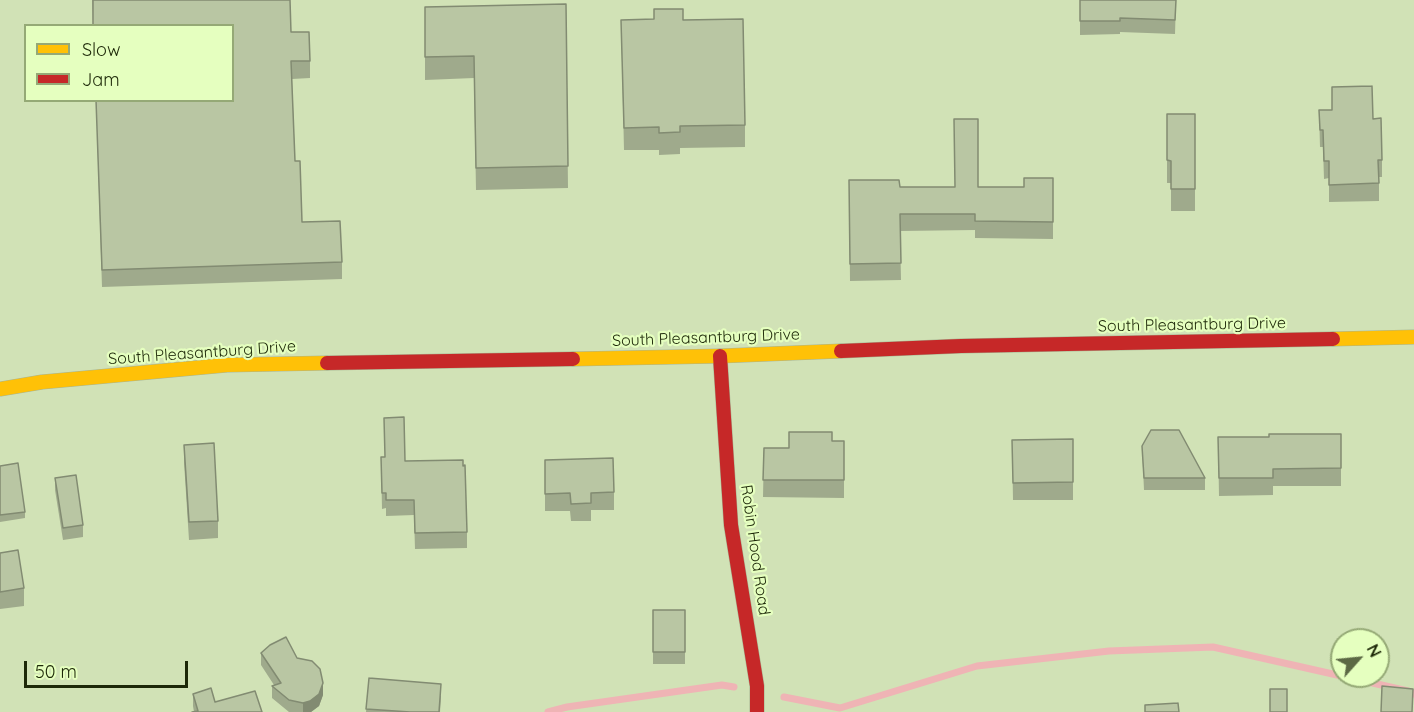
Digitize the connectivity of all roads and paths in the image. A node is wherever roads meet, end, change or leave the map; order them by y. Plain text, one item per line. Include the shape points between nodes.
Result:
1 (1414, 337) edge
2 (720, 356) junction
3 (0, 388) edge
4 (757, 712) edge

1 - 2 main road, South Pleasantburg Drive via 948,346
2 - 3 main road, South Pleasantburg Drive via 227,365
2 - 4 main road, Robin Hood Road via 731,525 757,686

